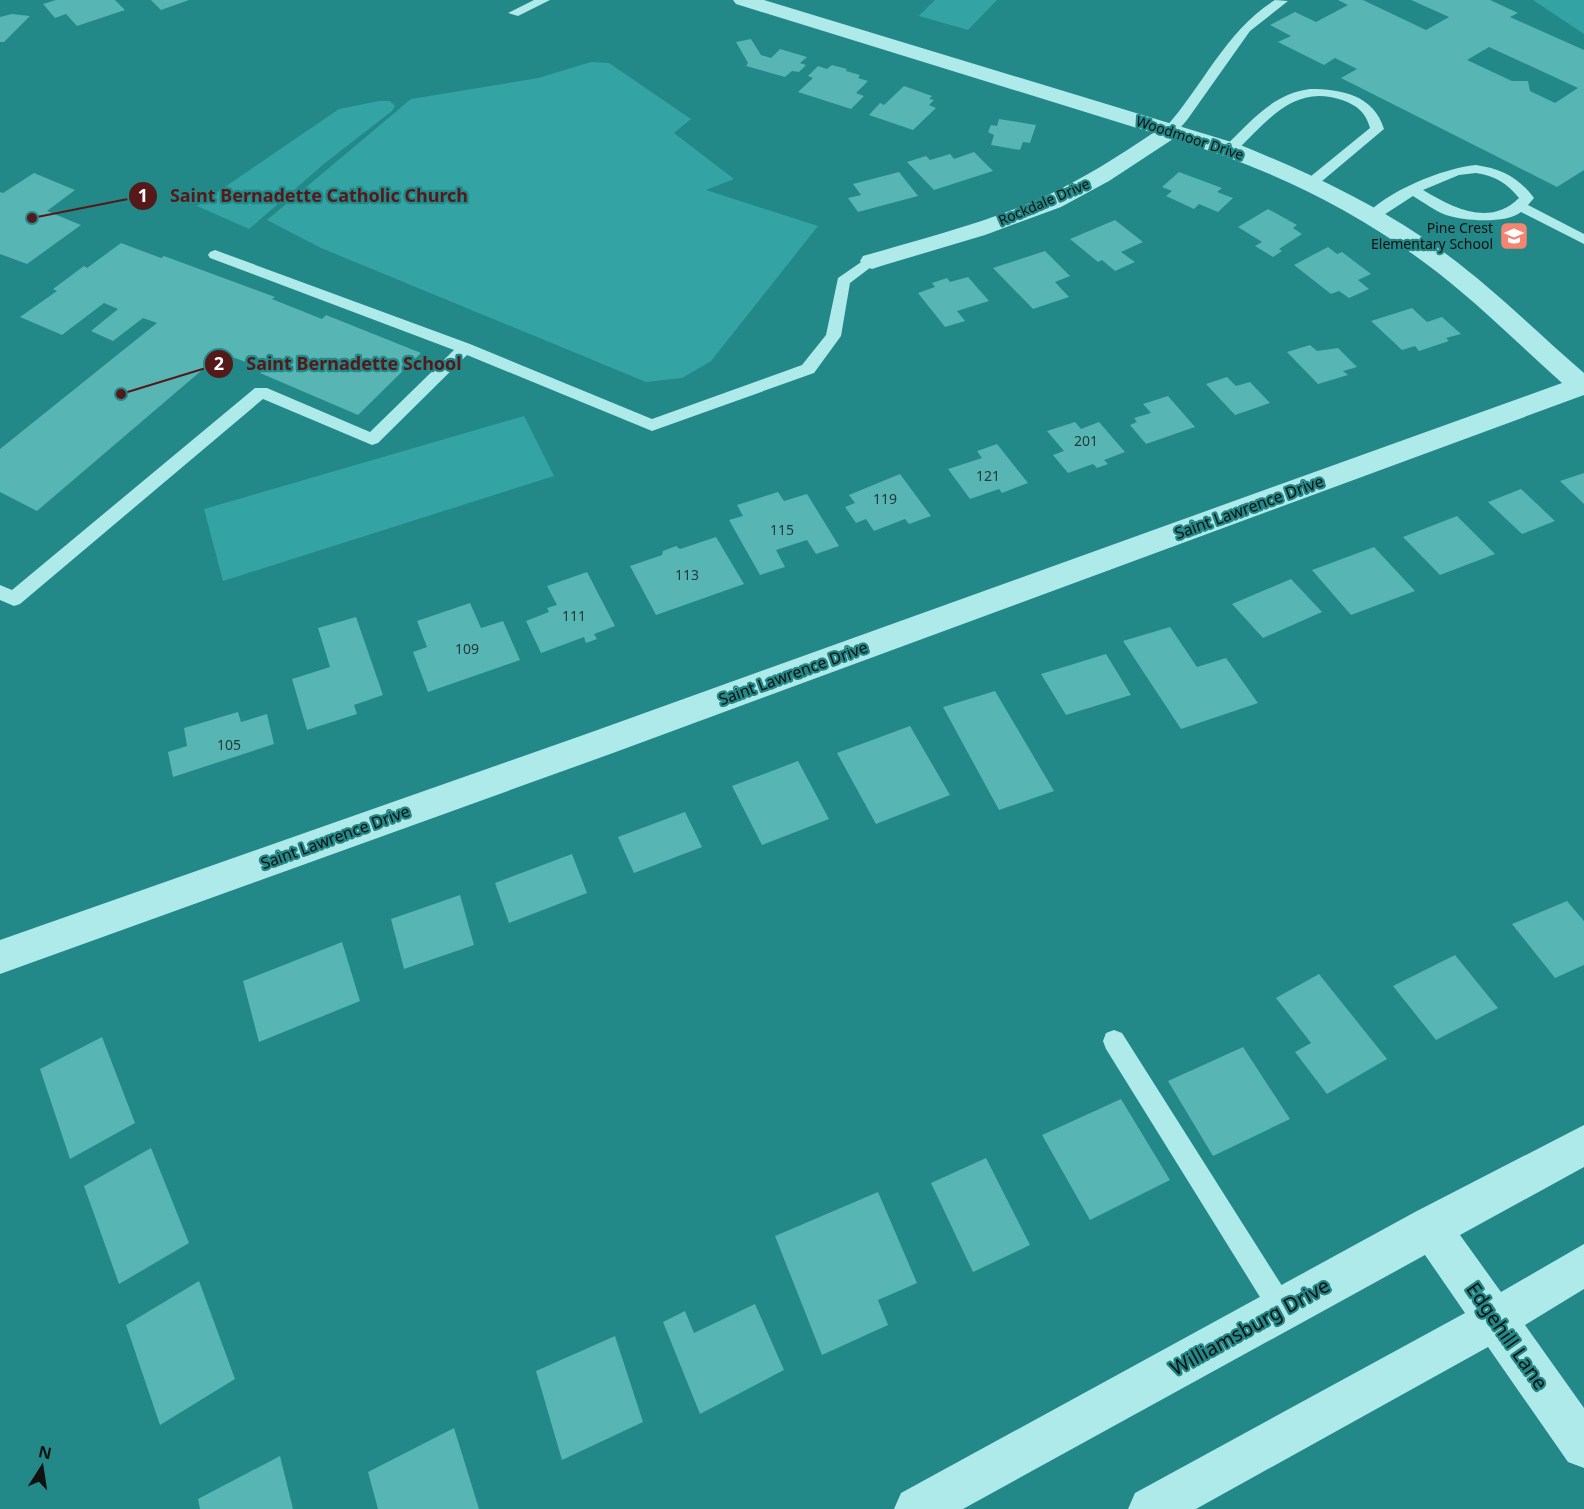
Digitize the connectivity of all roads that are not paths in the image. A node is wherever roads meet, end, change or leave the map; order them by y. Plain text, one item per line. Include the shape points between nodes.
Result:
1 (544, 0) edge
2 (743, 0) edge
3 (1282, 1) edge
4 (514, 13) dead end
5 (1170, 131) junction
6 (1230, 149) junction
7 (1310, 184) junction
8 (1413, 190) junction
9 (1520, 206) junction
10 (1371, 217) junction
11 (1584, 240) edge
12 (215, 255) dead end
13 (872, 261) joint
14 (465, 348) junction
15 (1583, 385) edge
16 (0, 592) edge
17 (0, 957) edge
18 (1113, 1041) dead end
19 (1584, 1145) edge
20 (1430, 1227) junction
21 (1584, 1265) edge
22 (1282, 1309) junction
23 (1496, 1319) junction
24 (1584, 1446) edge
25 (917, 1509) edge
26 (1151, 1509) edge

1 - 4 lane
2 - 5 street, Woodmoor Drive
3 - 5 lane via 1258,17
5 - 6 street, Woodmoor Drive
5 - 13 street, Rockdale Drive via 1114,170 1016,217
6 - 7 street, Woodmoor Drive
6 - 7 lane via 1287,98 1318,92 1348,97 1365,105 1377,119 1377,129
7 - 10 street, Woodmoor Drive
8 - 9 lane via 1450,212 1483,217 1513,212
8 - 9 lane via 1456,170 1484,170 1511,180 1527,198
8 - 10 lane
9 - 11 lane
10 - 15 street, Woodmoor Drive via 1415,244 1461,280
12 - 14 lane
13 - 14 lane via 843,281 833,336 808,369 652,425
14 - 16 lane via 372,439 261,392 14,598
15 - 17 street, Saint Lawrence Drive
18 - 22 lane
19 - 20 street, Williamsburg Drive
20 - 22 street, Williamsburg Drive
20 - 23 street, Edgehill Lane
21 - 23 street
22 - 25 street, Williamsburg Drive
23 - 24 street, Edgehill Lane
23 - 26 street

